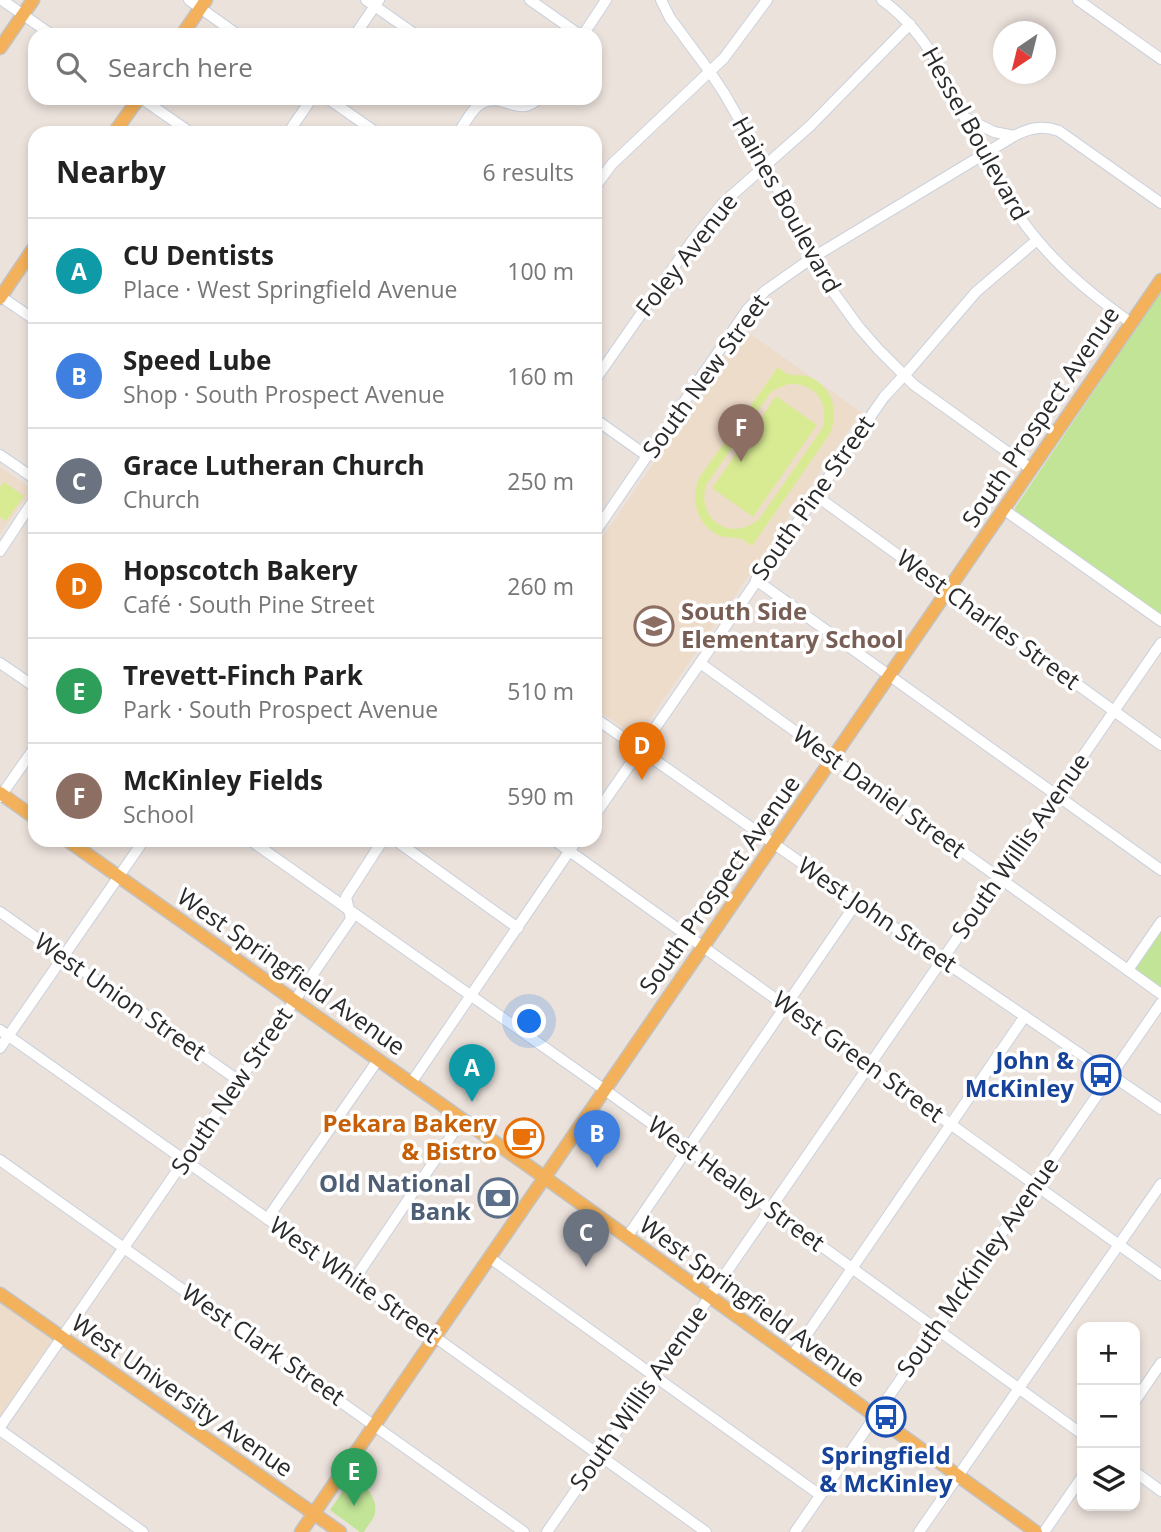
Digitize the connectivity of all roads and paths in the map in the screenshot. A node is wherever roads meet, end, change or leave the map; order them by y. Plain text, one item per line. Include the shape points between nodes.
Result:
1 (2, 0) edge
2 (33, 0) edge
3 (189, 0) edge
4 (530, 0) edge
5 (606, 0) edge
6 (661, 0) edge
7 (767, 0) edge
8 (882, 0) edge
9 (1077, 0) edge
10 (374, 2) edge
11 (203, 4) edge
12 (23, 15) junction
13 (910, 23) junction
14 (42, 28) edge
15 (187, 28) edge
16 (230, 28) edge
17 (359, 28) edge
18 (407, 28) edge
19 (571, 28) edge
20 (586, 28) edge
21 (0, 48) edge
22 (1161, 59) edge
23 (710, 72) junction
24 (135, 105) edge
25 (150, 105) edge
26 (307, 105) edge
27 (337, 105) edge
28 (477, 105) edge
29 (480, 105) edge
30 (513, 105) edge
31 (529, 105) edge
32 (517, 106) joint
33 (473, 111) junction
34 (965, 117) junction
35 (119, 126) edge
36 (181, 126) edge
37 (293, 126) edge
38 (367, 126) edge
39 (463, 126) edge
40 (1014, 136) junction
41 (983, 154) junction
42 (765, 164) junction
43 (602, 178) edge
44 (1161, 203) edge
45 (1037, 240) junction
46 (28, 256) edge
47 (811, 258) junction
48 (1161, 280) edge
49 (0, 297) edge
50 (28, 315) edge
51 (1132, 323) junction
52 (602, 370) edge
53 (904, 376) junction
54 (602, 424) edge
55 (0, 455) edge
56 (647, 456) junction
57 (1031, 469) junction
58 (28, 474) edge
59 (815, 495) junction
60 (28, 509) edge
61 (1003, 509) junction
62 (602, 522) edge
63 (0, 551) edge
64 (756, 580) junction
65 (947, 591) junction
66 (1161, 621) edge
67 (1161, 643) edge
68 (0, 663) edge
69 (700, 663) junction
70 (890, 675) junction
71 (28, 682) edge
72 (1114, 711) junction
73 (602, 723) edge
74 (1161, 745) edge
75 (641, 750) junction
76 (28, 757) edge
77 (832, 759) junction
78 (1, 795) edge
79 (1056, 795) junction
80 (602, 805) edge
81 (28, 813) edge
82 (774, 844) junction
83 (77, 847) edge
84 (139, 847) edge
85 (260, 847) edge
86 (378, 847) edge
87 (405, 847) edge
88 (564, 847) edge
89 (572, 847) edge
90 (569, 851) junction
91 (1161, 870) edge
92 (119, 876) junction
93 (999, 878) junction
94 (857, 902) junction
95 (348, 909) junction
96 (0, 912) edge
97 (1161, 922) edge
98 (518, 928) junction
99 (703, 946) junction
100 (64, 956) junction
101 (942, 960) junction
102 (1128, 970) junction
103 (1161, 994) edge
104 (472, 996) junction
105 (293, 1000) junction
106 (1161, 1003) edge
107 (786, 1005) junction
108 (1025, 1016) junction
109 (4, 1033) edge
110 (0, 1048) edge
111 (378, 1060) junction
112 (868, 1065) junction
113 (1111, 1075) junction
114 (239, 1081) junction
115 (411, 1083) junction
116 (605, 1090) junction
117 (1161, 1109) edge
118 (463, 1120) junction
119 (951, 1125) junction
120 (687, 1149) junction
121 (0, 1160) edge
122 (185, 1160) junction
123 (544, 1177) junction
124 (1161, 1184) edge
125 (1035, 1185) junction
126 (769, 1208) junction
127 (267, 1219) junction
128 (627, 1237) junction
129 (1118, 1245) junction
130 (124, 1247) junction
131 (490, 1258) junction
132 (852, 1268) junction
133 (1161, 1275) edge
134 (354, 1280) junction
135 (0, 1294) edge
136 (709, 1296) junction
137 (936, 1328) junction
138 (61, 1337) junction
139 (435, 1337) junction
140 (792, 1356) junction
141 (1161, 1363) edge
142 (654, 1376) junction
143 (1019, 1388) junction
144 (1140, 1394) edge
145 (875, 1416) junction
146 (374, 1425) junction
147 (0, 1429) edge
148 (1077, 1430) edge
149 (600, 1455) junction
150 (957, 1476) junction
151 (1140, 1476) edge
152 (1077, 1483) edge
153 (1161, 1491) edge
154 (820, 1495) junction
155 (314, 1513) junction
156 (143, 1532) edge
157 (301, 1532) edge
158 (340, 1532) edge
159 (524, 1532) edge
160 (547, 1532) edge
161 (706, 1532) edge
162 (795, 1532) edge
163 (919, 1532) edge
164 (1036, 1532) edge
165 (1044, 1532) edge

1 - 12 street
2 - 12 main road
3 - 11 street
4 - 19 street
5 - 20 street
6 - 23 street, Haines Boulevard
7 - 23 street
8 - 13 street, Hessel Boulevard
9 - 22 street
10 - 17 street
10 - 18 street
11 - 15 main road
11 - 16 street
12 - 14 street
12 - 21 main road
13 - 34 street, Hessel Boulevard via 939,65
13 - 42 street, Foley Avenue via 810,126
23 - 42 street, Haines Boulevard
23 - 43 street
24 - 35 main road
25 - 36 street
26 - 37 street
27 - 38 street
28 - 33 street
29 - 33 street
30 - 32 street
31 - 32 street
33 - 39 street
34 - 40 street via 994,132
34 - 41 street, Hessel Boulevard
40 - 41 street, South New Street
40 - 44 street, South New Street via 1036,127 1059,131
41 - 45 street, Hessel Boulevard
41 - 47 street, South New Street
42 - 47 street, Haines Boulevard
42 - 52 street, Foley Avenue via 700,231
45 - 51 street, Hessel Boulevard via 1080,285
45 - 53 street, South Pine Street via 976,292
46 - 49 main road
47 - 53 street, Haines Boulevard via 858,326
47 - 56 street, South New Street via 747,310
48 - 51 main road, South Prospect Avenue
49 - 50 street
51 - 57 main road, South Prospect Avenue
53 - 57 street, Haines Boulevard
53 - 59 street, South Pine Street
54 - 56 street
55 - 58 street
56 - 62 street, South New Street
57 - 61 main road, South Prospect Avenue
59 - 64 street, South Pine Street
59 - 65 street, West Charles Street
60 - 63 street
61 - 65 main road, South Prospect Avenue
61 - 66 street
64 - 69 street, South Pine Street
64 - 70 street
65 - 70 main road, South Prospect Avenue
65 - 72 street, West Charles Street
67 - 72 street, South Willis Avenue
68 - 71 street
69 - 75 street, South Pine Street
69 - 77 street, West Daniel Street
70 - 77 main road, South Prospect Avenue
70 - 79 street
72 - 74 street, West Charles Street
72 - 79 street, South Willis Avenue
73 - 75 street, West John Street
75 - 80 street, South Pine Street
75 - 82 street, West John Street
76 - 78 street
77 - 82 main road, South Prospect Avenue
77 - 93 street, West Daniel Street
78 - 81 main road
79 - 91 street
79 - 93 street, South Willis Avenue
82 - 94 street, West John Street
82 - 99 main road, South Prospect Avenue
83 - 92 main road, West Springfield Avenue
84 - 92 street
85 - 95 street, West Healey Street
86 - 95 street, South New Street via 346,897
87 - 98 street
88 - 90 street, West Green Street
89 - 90 street
90 - 98 street
90 - 99 street, West Green Street
92 - 100 street
92 - 105 main road, West Springfield Avenue
93 - 101 street, South Willis Avenue
93 - 102 street, West Daniel Street
94 - 101 street, West John Street
94 - 107 street
95 - 104 street, West Healey Street
95 - 105 street, South New Street via 351,919
96 - 100 street, West Union Street
97 - 102 street
98 - 104 street
99 - 107 street, West Green Street
99 - 116 main road, South Prospect Avenue
100 - 109 street
100 - 114 street, West Union Street
101 - 108 street, West John Street
101 - 112 street, South Willis Avenue
102 - 103 street, West Daniel Street
104 - 115 street
104 - 116 street, West Healey Street
105 - 111 main road, West Springfield Avenue
105 - 114 street, South New Street
106 - 113 street, South McKinley Avenue
107 - 112 street, West Green Street
107 - 120 street
108 - 113 street, West John Street
108 - 119 street
109 - 110 street
109 - 122 street, West White Street
111 - 115 main road, West Springfield Avenue
111 - 127 street
112 - 119 street, West Green Street
112 - 126 street, South Willis Avenue
113 - 117 street, West John Street
113 - 125 street, South McKinley Avenue
114 - 122 street, South New Street
115 - 118 main road, West Springfield Avenue
116 - 120 street, West Healey Street
116 - 123 main road, South Prospect Avenue
118 - 123 main road, West Springfield Avenue
118 - 134 street
119 - 125 street, West Green Street
119 - 132 street
120 - 126 street, West Healey Street
120 - 128 street
121 - 130 street, West Clark Street
122 - 127 street, West White Street
122 - 130 street, South New Street
123 - 128 main road, West Springfield Avenue
123 - 131 main road, South Prospect Avenue
124 - 129 street
125 - 129 street, West Green Street
125 - 137 street, South McKinley Avenue
126 - 132 street, West Healey Street
126 - 136 street, South Willis Avenue
127 - 134 street, West White Street
128 - 136 main road, West Springfield Avenue
129 - 133 street, West Green Street
129 - 143 street
130 - 138 street, South New Street
130 - 146 street, West Clark Street
131 - 139 main road, South Prospect Avenue
131 - 142 street
132 - 137 street, West Healey Street
132 - 140 street
134 - 139 street, West White Street
135 - 138 main road, West University Avenue
136 - 140 main road, West Springfield Avenue
136 - 142 street, South Willis Avenue
137 - 143 street, West Healey Street
137 - 145 street, South McKinley Avenue
138 - 147 street, South New Street
138 - 155 main road, West University Avenue
139 - 146 main road, South Prospect Avenue
139 - 149 street, West White Street
140 - 145 main road, West Springfield Avenue
141 - 144 street
142 - 149 street, South Willis Avenue
142 - 154 street
143 - 148 street, West Healey Street
143 - 150 street
145 - 150 main road, West Springfield Avenue
145 - 154 street, South McKinley Avenue
146 - 155 main road, South Prospect Avenue
146 - 159 street, West Clark Street
147 - 156 street
149 - 160 street, South Willis Avenue
149 - 161 street, West White Street
150 - 163 street
150 - 164 main road, West Springfield Avenue
151 - 153 street
152 - 165 street
154 - 162 street, South McKinley Avenue
155 - 157 main road, South Prospect Avenue
155 - 158 main road, West University Avenue

